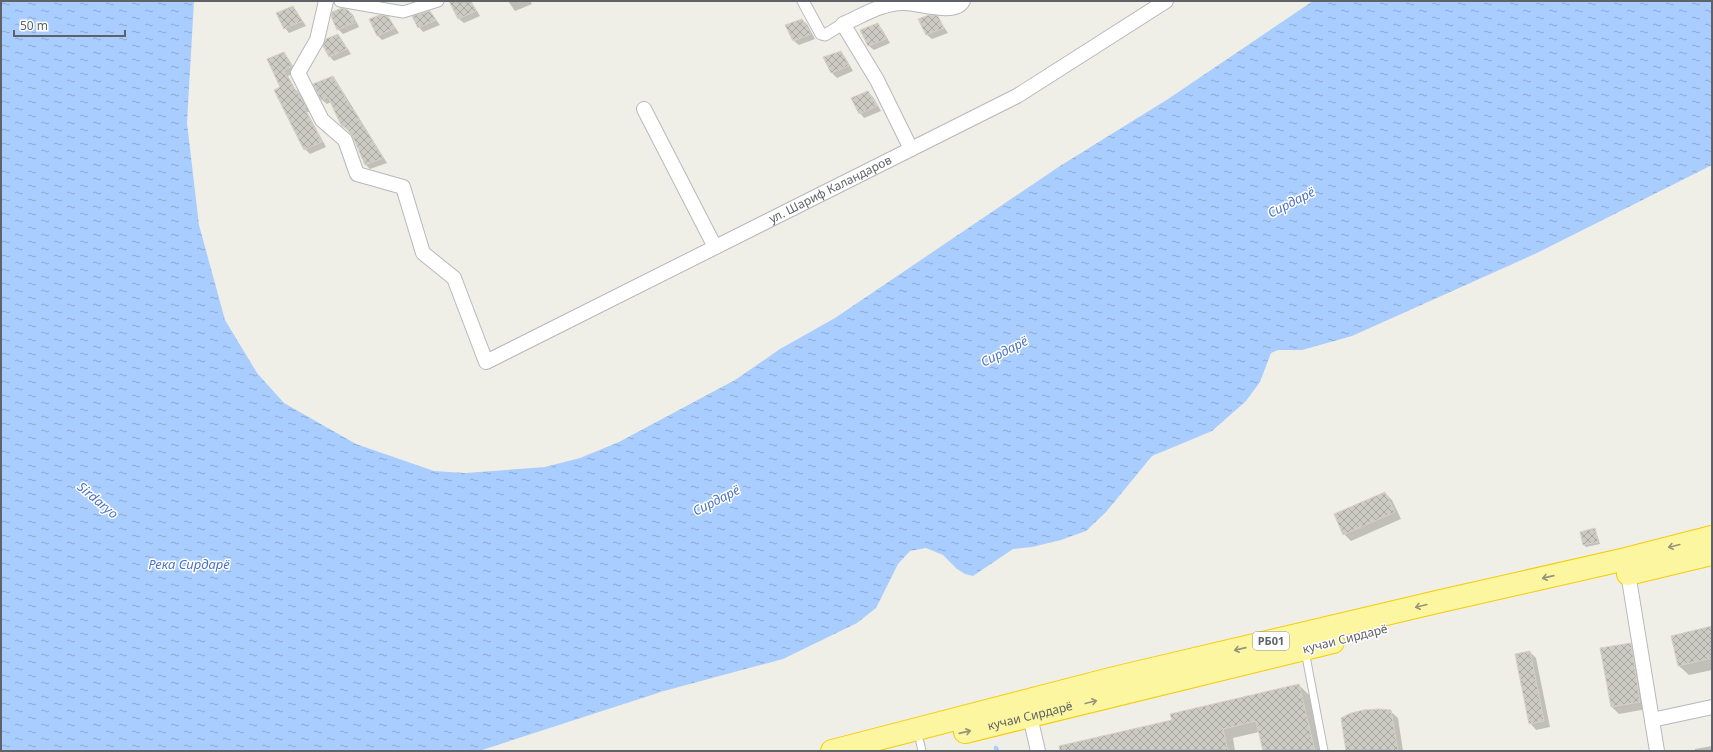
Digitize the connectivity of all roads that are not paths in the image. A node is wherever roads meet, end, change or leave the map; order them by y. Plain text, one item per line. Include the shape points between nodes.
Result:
1 (326, 1) edge
2 (340, 1) edge
3 (438, 1) edge
4 (803, 1) edge
5 (963, 1) edge
6 (1166, 1) edge
7 (843, 24) junction
8 (644, 109) dead end
9 (911, 149) junction
10 (715, 247) junction
11 (1712, 537) edge
12 (1712, 554) edge
13 (1628, 574) junction
14 (1304, 649) junction
15 (1712, 707) edge
16 (1028, 709) junction
17 (1652, 720) junction
18 (921, 747) edge
19 (832, 751) edge
20 (886, 751) edge
21 (1038, 751) edge
22 (1324, 751) edge
23 (1657, 751) edge

1 - 10 street, ул. Шариф Каландаров via 317,40 298,73 322,120 345,140 357,174 403,187 423,253 454,278 486,362
2 - 3 street via 403,12
4 - 7 street via 821,34 825,35
5 - 7 street via 961,5 952,9 905,3 888,4
6 - 9 street, ул. Шариф Каландаров via 1017,96
7 - 9 street via 877,80
8 - 10 street
9 - 10 street, ул. Шариф Каландаров
11 -> 16 highway, РБ01 via 1448,599
12 - 13 highway, кучаи Сирдарё / РБ01
13 - 14 highway, кучаи Сирдарё / РБ01 via 1487,604
13 - 17 street
16 -> 14 highway, кучаи Сирдарё / РБ01
14 - 22 lane
15 - 17 street
18 -> 16 highway, кучаи Сирдарё / РБ01
16 - 19 highway, РБ01
16 - 21 street
17 - 23 street
18 - 20 highway, кучаи Сирдарё / РБ01

